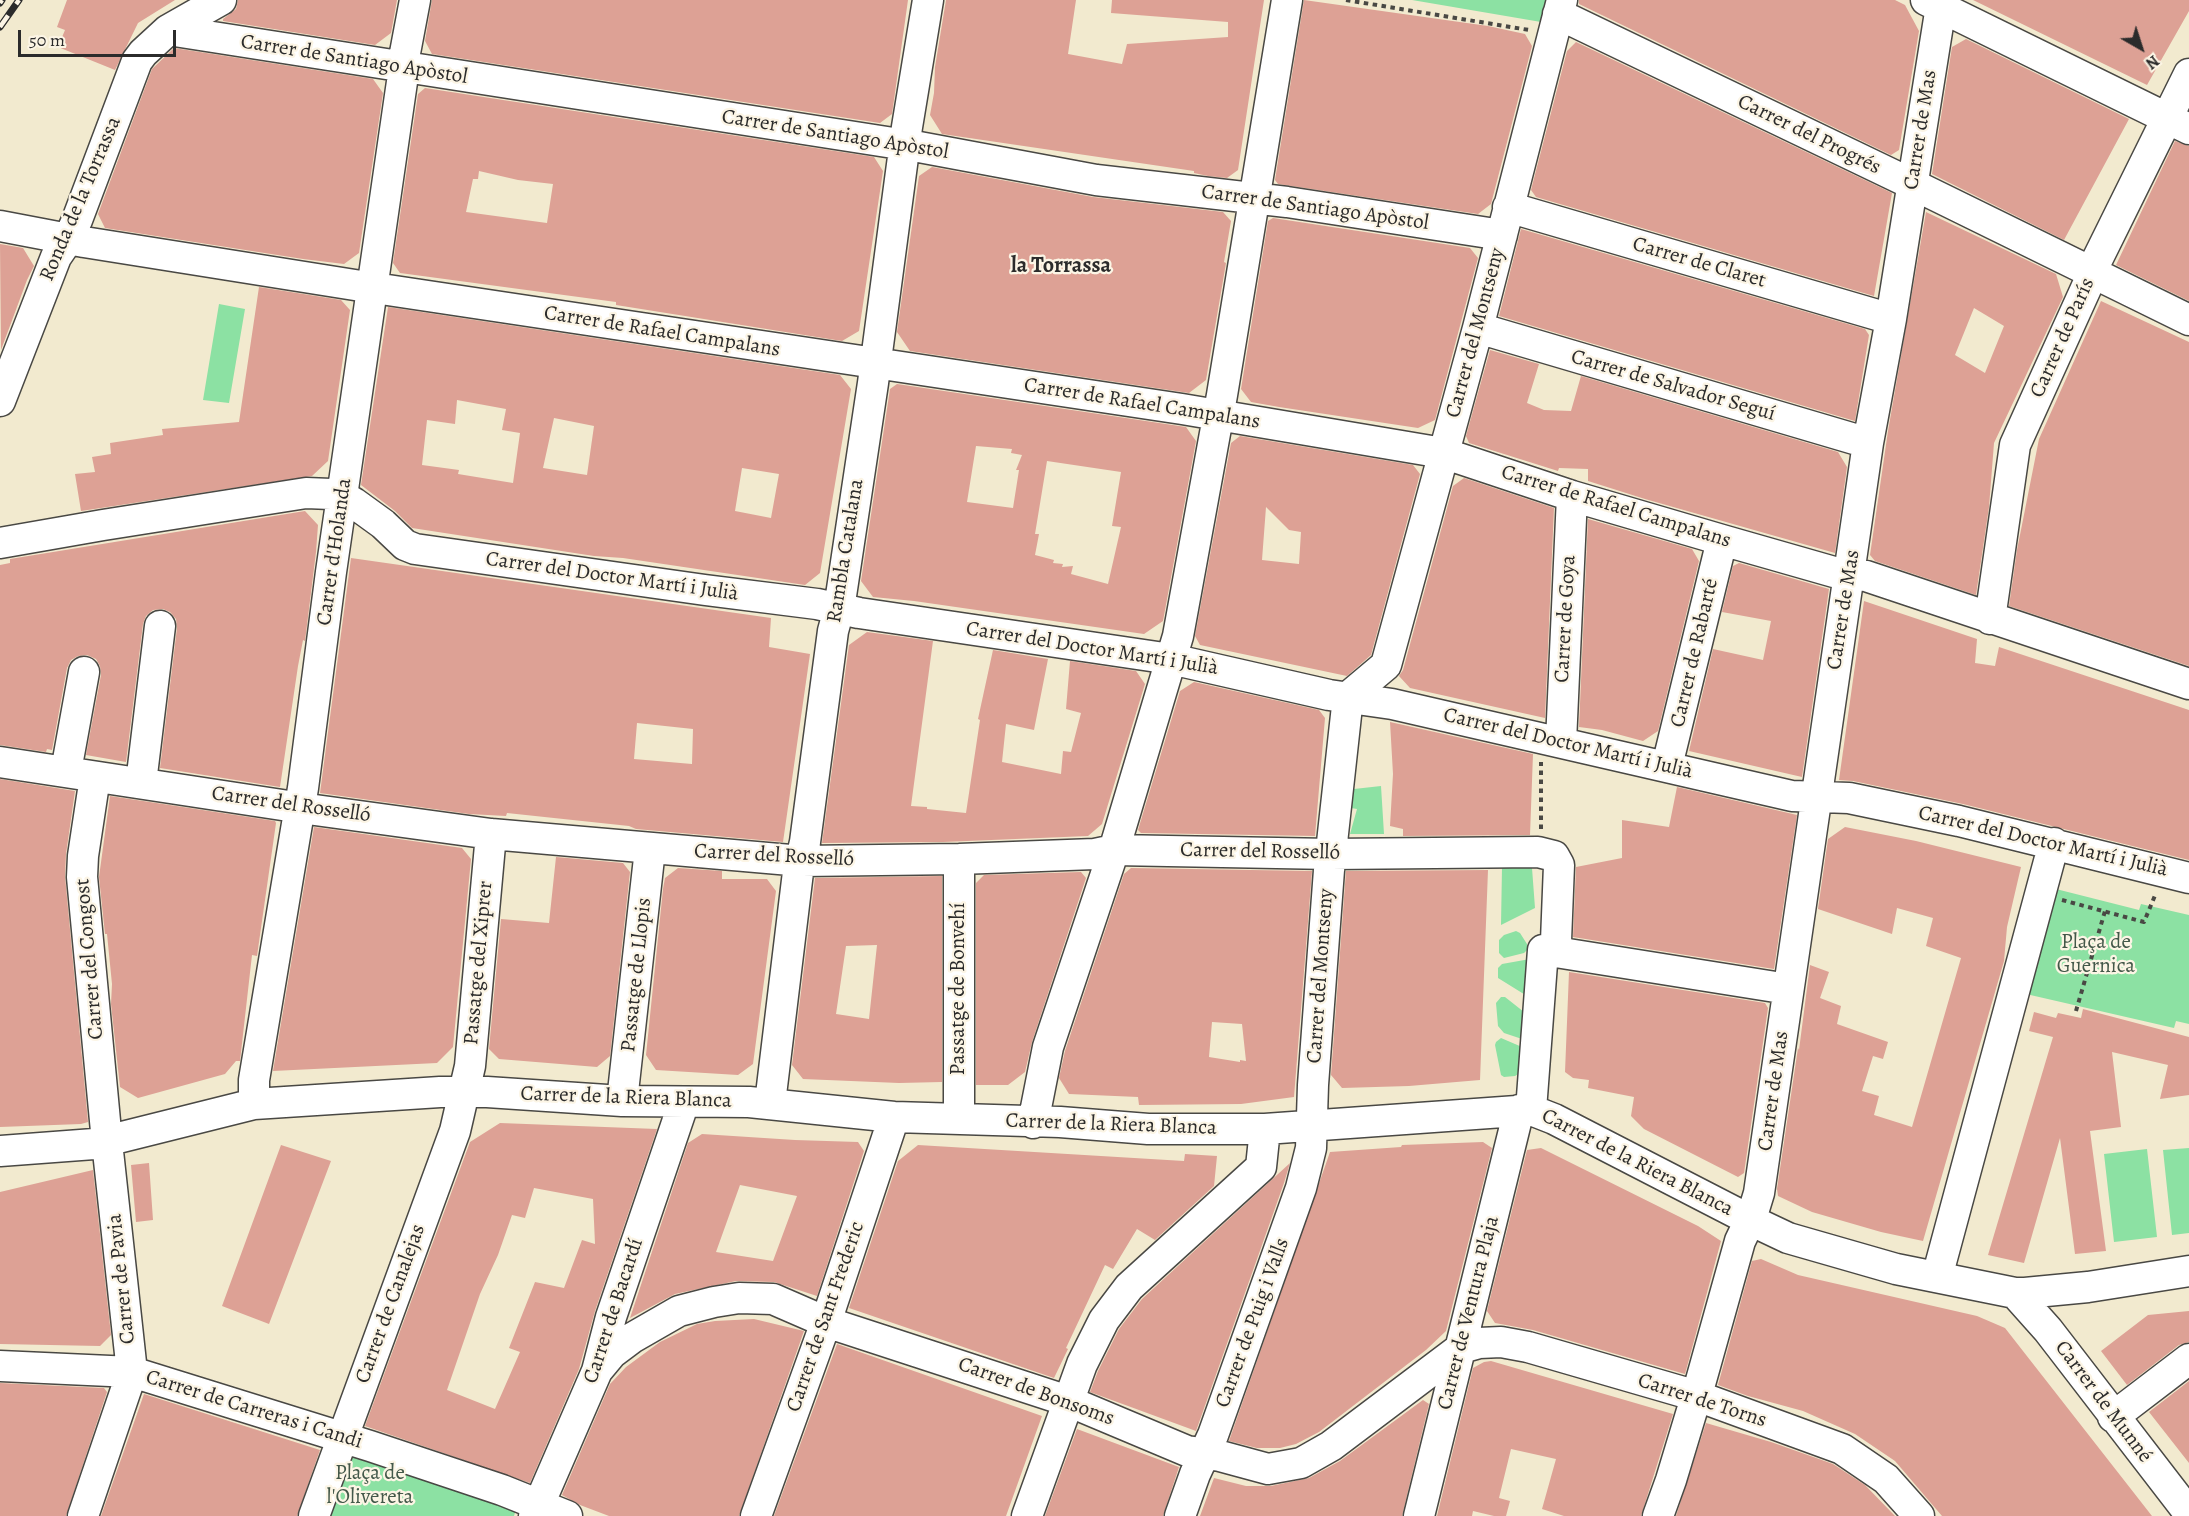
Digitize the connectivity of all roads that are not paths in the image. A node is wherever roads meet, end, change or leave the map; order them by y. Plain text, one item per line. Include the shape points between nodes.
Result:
1 (221, 0) edge
2 (415, 0) edge
3 (928, 0) edge
4 (1287, 0) edge
5 (1936, 2) edge
6 (1560, 7) edge
7 (168, 30) junction
8 (404, 68) junction
9 (2189, 74) edge
10 (2178, 124) edge
11 (905, 146) junction
12 (1912, 184) junction
13 (1254, 198) junction
14 (1505, 221) junction
15 (0, 226) edge
16 (69, 238) junction
17 (2092, 272) junction
18 (372, 287) junction
19 (1892, 319) junction
20 (2189, 320) edge
21 (1478, 328) junction
22 (876, 363) junction
23 (0, 401) edge
24 (1219, 416) junction
25 (1868, 443) junction
26 (1443, 453) junction
27 (1572, 496) junction
28 (344, 497) junction
29 (1722, 540) junction
30 (0, 543) edge
31 (1850, 574) junction
32 (838, 609) junction
33 (1990, 619) junction
34 (160, 626) dead end
35 (1171, 659) junction
36 (1386, 665) junction
37 (84, 672) dead end
38 (2189, 684) edge
39 (1348, 698) junction
40 (1392, 704) junction
41 (1551, 747) junction
42 (0, 762) edge
43 (1667, 766) junction
44 (66, 771) junction
45 (95, 777) junction
46 (141, 783) junction
47 (1815, 797) junction
48 (300, 807) junction
49 (491, 834) junction
50 (2054, 843) junction
51 (650, 849) junction
52 (1114, 850) junction
53 (1331, 854) junction
54 (959, 859) junction
55 (802, 861) junction
56 (2189, 878) edge
57 (1560, 952) junction
58 (1788, 989) junction
59 (465, 1092) junction
60 (622, 1101) junction
61 (684, 1102) junction
62 (770, 1103) junction
63 (254, 1104) junction
64 (1525, 1110) junction
65 (894, 1117) junction
66 (958, 1119) junction
67 (1033, 1123) junction
68 (1311, 1125) junction
69 (1265, 1129) junction
70 (107, 1142) junction
71 (0, 1151) edge
72 (1750, 1220) junction
73 (2189, 1271) edge
74 (1937, 1277) junction
75 (2015, 1293) junction
76 (826, 1322) junction
77 (1461, 1348) junction
78 (2189, 1359) edge
79 (0, 1366) edge
80 (597, 1371) junction
81 (132, 1372) junction
82 (1696, 1396) junction
83 (1068, 1401) junction
84 (2113, 1417) junction
85 (343, 1437) junction
86 (1204, 1454) junction
87 (536, 1511) edge
88 (2189, 1513) edge
89 (83, 1516) edge
90 (314, 1516) edge
91 (567, 1516) edge
92 (756, 1516) edge
93 (1027, 1516) edge
94 (1180, 1516) edge
95 (1419, 1516) edge
96 (1658, 1516) edge
97 (1919, 1516) edge

1 - 7 street, Ronda de la Torrassa
2 - 8 street, Carrer d'Holanda
3 - 11 street, Rambla Catalana
4 - 13 street
5 - 10 street
5 - 12 street, Carrer de Mas
6 - 12 street, Carrer del Progrés
6 - 14 street, Carrer del Montseny
7 - 8 street, Carrer de Santiago Apòstol
7 - 16 street, Ronda de la Torrassa via 137,62
8 - 11 street, Carrer de Santiago Apòstol
8 - 18 street, Carrer d'Holanda
9 - 10 street, Carrer de París
10 - 17 street, Carrer de París
11 - 13 street, Carrer de Santiago Apòstol via 1096,180
11 - 22 street, Rambla Catalana
12 - 17 street, Carrer del Progrés
12 - 19 street, Carrer de Mas
13 - 14 street, Carrer de Santiago Apòstol
13 - 24 street
14 - 19 street, Carrer de Claret
14 - 21 street, Carrer del Montseny
15 - 16 street, Carrer de Rafael Campalans
16 - 18 street, Carrer de Rafael Campalans
16 - 23 street, Ronda de la Torrassa via 56,257
17 - 20 street, Carrer del Progrés
17 - 33 street, Carrer de París via 2014,445
18 - 22 street, Carrer de Rafael Campalans
18 - 28 street, Carrer d'Holanda
19 - 25 street, Carrer de Mas
21 - 25 street, Carrer de Salvador Seguí
21 - 26 street, Carrer del Montseny
22 - 24 street, Carrer de Rafael Campalans
22 - 32 street, Rambla Catalana
24 - 26 street, Carrer de Rafael Campalans
24 - 35 street
25 - 31 street, Carrer de Mas
26 - 27 street, Carrer de Rafael Campalans
26 - 36 street, Carrer del Montseny
27 - 29 street, Carrer de Rafael Campalans
27 - 41 street, Carrer de Goya
28 - 30 street, Carrer del Doctor Martí i Julià via 306,493
28 - 32 street, Carrer del Doctor Martí i Julià via 415,549
28 - 48 street, Carrer d'Holanda
29 - 31 street, Carrer de Rafael Campalans
29 - 43 street, Carrer de Rabarté
31 - 33 street, Carrer de Rafael Campalans
31 - 47 street, Carrer de Mas
32 - 35 street, Carrer del Doctor Martí i Julià
32 - 55 street, Rambla Catalana
33 - 38 street, Carrer de Rafael Campalans
34 - 46 street
35 - 39 street, Carrer del Doctor Martí i Julià
35 - 52 street
36 - 39 street
36 - 40 street, Carrer del Montseny
37 - 44 street
39 - 40 street, Carrer del Doctor Martí i Julià
39 - 53 street, Carrer del Montseny
40 - 41 street, Carrer del Doctor Martí i Julià
41 - 43 street, Carrer del Doctor Martí i Julià
42 - 44 street, Carrer del Rosselló
43 - 47 street, Carrer del Doctor Martí i Julià via 1792,796
44 - 45 street, Carrer del Rosselló
45 - 46 street, Carrer del Rosselló
45 - 70 street, Carrer del Congost via 82,877
46 - 48 street, Carrer del Rosselló
47 - 50 street, Carrer del Doctor Martí i Julià via 1849,798
47 - 58 street, Carrer de Mas
48 - 49 street, Carrer del Rosselló
48 - 63 street, Carrer d'Holanda via 254,1080
49 - 51 street, Carrer del Rosselló
49 - 59 street, Passatge del Xiprer
50 - 56 street, Carrer del Doctor Martí i Julià
50 - 74 street
51 - 55 street, Carrer del Rosselló
51 - 60 street, Passatge de Llopis
52 - 53 street, Carrer del Rosselló
52 - 54 street, Carrer del Rosselló
52 - 67 street via 1048,1047
53 - 57 street, Carrer del Rosselló via 1526,852 1547,844 1560,870 1556,941
53 - 68 street, Carrer del Montseny
54 - 55 street, Carrer del Rosselló
54 - 66 street, Passatge de Bonvehí
55 - 62 street, Rambla Catalana
57 - 58 street
57 - 64 street via 1544,950
58 - 72 street, Carrer de Mas via 1759,1193
59 - 60 street, Carrer de la Riera Blanca
59 - 63 street, Carrer de la Riera Blanca
59 - 85 street, Carrer de Canalejas via 451,1142
60 - 61 street, Carrer de la Riera Blanca
61 - 62 street, Carrer de la Riera Blanca
61 - 80 street, Carrer de Bacardí via 611,1317
62 - 65 street, Carrer de la Riera Blanca
63 - 70 street, Carrer de la Riera Blanca
64 - 68 street, Carrer de la Riera Blanca
64 - 72 street, Carrer de la Riera Blanca via 1554,1119
64 - 77 street, Carrer de Ventura Plaja
65 - 66 street, Carrer de la Riera Blanca
65 - 76 street, Carrer de Sant Frederic
66 - 67 street, Carrer de la Riera Blanca
67 - 69 street, Carrer de la Riera Blanca via 1148,1129
68 - 69 street, Carrer de la Riera Blanca
68 - 86 street, Carrer de Puig i Valls via 1311,1148 1301,1188
69 - 83 street via 1261,1167 1129,1287 1104,1320
70 - 71 street, Carrer de la Riera Blanca
70 - 81 street, Carrer de Pavia
72 - 74 street, Carrer de la Riera Blanca via 1788,1238
72 - 82 street, Carrer de Mas
73 - 75 street, Carrer de la Riera Blanca via 2088,1287
74 - 75 street, Carrer de la Riera Blanca
75 - 84 street, Carrer de Munné
76 - 80 street, Carrer de Bonsoms via 773,1299 714,1302 679,1311 656,1323 612,1353
76 - 83 street, Carrer de Bonsoms
76 - 92 street, Carrer de Sant Frederic
77 - 82 street, Carrer de Torns via 1501,1342 1528,1347
77 - 86 street, Carrer de Bonsoms via 1331,1446 1301,1463 1269,1469
77 - 95 street, Carrer de Ventura Plaja
78 - 84 street
79 - 81 street, Carrer de Carreras i Candi
80 - 87 street, Carrer de Bacardí
81 - 85 street, Carrer de Carreras i Candi
81 - 89 street, Carrer de Pavia
82 - 96 street, Carrer de Mas
82 - 97 street, Carrer de Torns via 1842,1449 1886,1479
83 - 86 street, Carrer de Bonsoms via 1187,1451
83 - 93 street
84 - 88 street, Carrer de Munné
85 - 87 street, Carrer de Carreras i Candi via 502,1490
85 - 90 street, Carrer de Canalejas
86 - 94 street, Carrer de Puig i Valls
87 - 91 street, Carrer de Carreras i Candi

